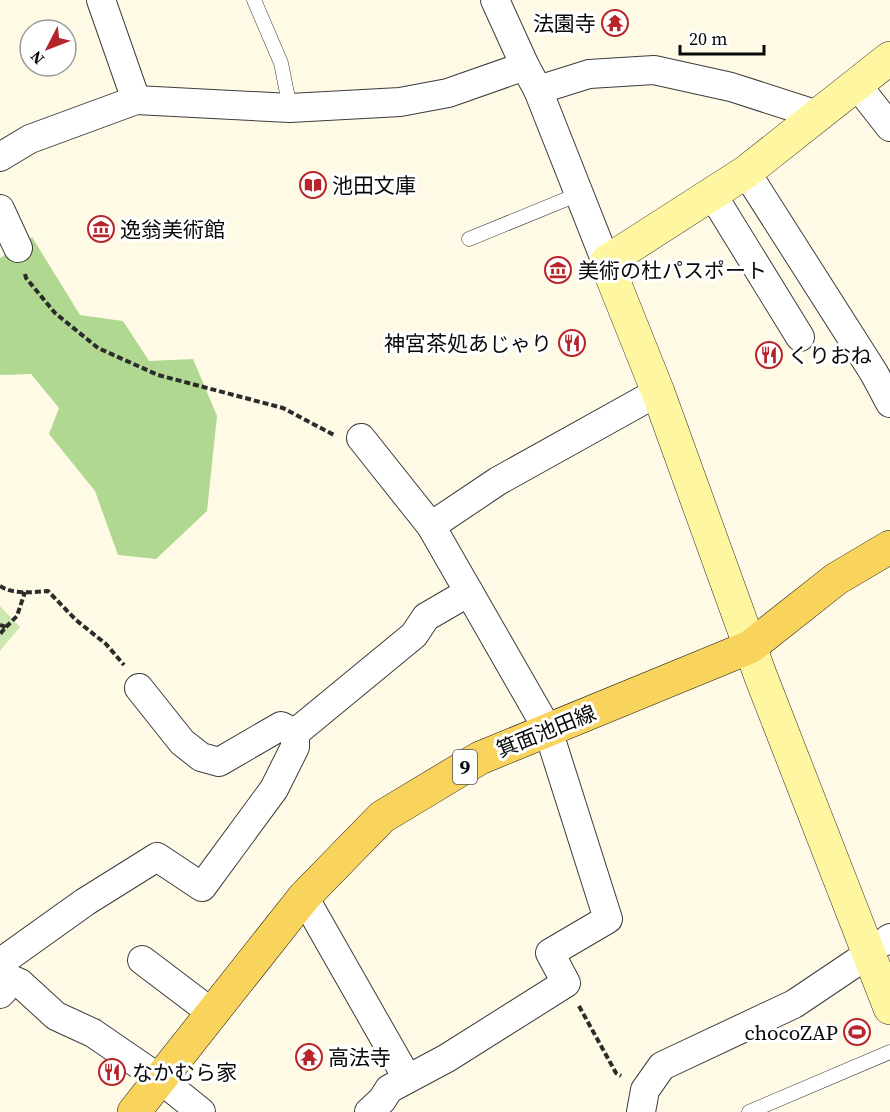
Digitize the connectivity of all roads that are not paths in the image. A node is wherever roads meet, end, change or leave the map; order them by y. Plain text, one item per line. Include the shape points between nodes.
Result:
1 (101, 0) edge
2 (254, 0) edge
3 (495, 0) edge
4 (890, 58) edge
5 (531, 78) junction
6 (857, 84) junction
7 (136, 100) junction
8 (290, 108) junction
9 (818, 115) junction
10 (890, 127) edge
11 (0, 157) edge
12 (746, 172) junction
13 (579, 194) junction
14 (712, 194) junction
15 (0, 209) edge
16 (469, 239) dead end
17 (18, 248) road end
18 (606, 262) junction
19 (839, 318) junction
20 (658, 392) junction
21 (890, 403) edge
22 (361, 438) road end
23 (431, 526) junction
24 (890, 547) edge
25 (469, 592) junction
26 (750, 647) junction
27 (139, 688) road end
28 (548, 730) junction
29 (295, 733) junction
30 (304, 897) junction
31 (882, 945) edge
32 (142, 960) dead end
33 (2, 985) edge
34 (890, 1008) edge
35 (212, 1013) junction
36 (890, 1052) edge
37 (407, 1078) junction
38 (160, 1079) junction
39 (643, 1101) edge
40 (134, 1112) edge
41 (201, 1112) edge
42 (369, 1112) edge
43 (749, 1112) edge

1 - 7 street
2 - 8 lane via 281,63
3 - 5 street
4 - 6 street
5 - 8 street via 400,102
5 - 9 street via 654,70 731,87
5 - 13 street
6 - 9 street
6 - 10 street
7 - 8 street
7 - 11 street via 30,139
9 - 12 street
12 - 14 street
12 - 19 street
13 - 16 lane
13 - 18 street
14 - 18 street
14 - 19 street via 793,342
15 - 17 street
18 - 20 street
19 - 21 street
20 - 23 street via 498,481
20 - 26 street
22 - 23 street
23 - 25 street
24 - 26 main road, 箕面池田線 / 9 via 836,579
25 - 28 street
25 - 29 street via 426,617 414,635
26 - 28 main road, 箕面池田線 / 9
26 - 31 street
27 - 29 street via 182,742 201,757 219,762 281,726
28 - 30 main road, 箕面池田線 / 9 via 480,758 382,818
28 - 37 street via 608,919 550,953 566,983 447,1058
29 - 33 street via 294,747 274,789 202,887 158,857 85,902 1,962
30 - 35 main road, 箕面池田線 / 9
30 - 37 street
31 - 34 street
31 - 39 street via 794,1004 662,1065
32 - 35 street
33 - 38 street via 20,983 56,1016 93,1032
35 - 38 main road, 箕面池田線 / 9
36 - 43 lane
37 - 42 street via 389,1089
38 - 40 main road, 箕面池田線 / 9
38 - 41 street

